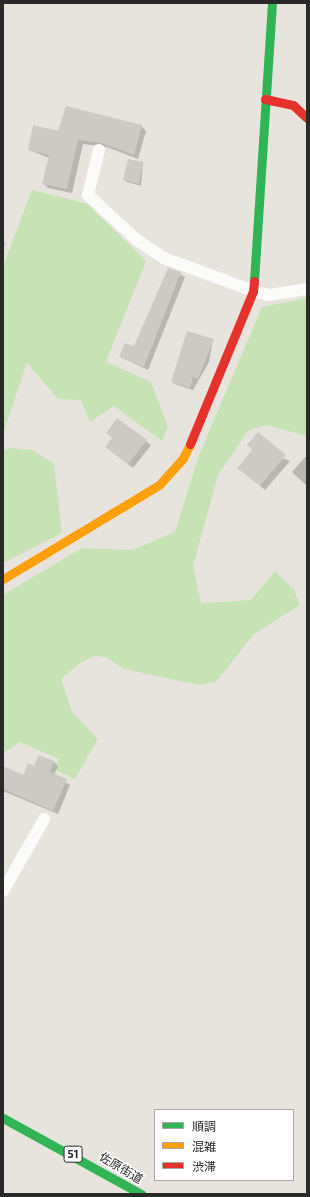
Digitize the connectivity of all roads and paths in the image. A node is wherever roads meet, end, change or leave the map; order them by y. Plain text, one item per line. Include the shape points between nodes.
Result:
1 (272, 3) edge
2 (265, 99) junction
3 (307, 118) edge
4 (99, 150) dead end
5 (307, 289) edge
6 (253, 291) junction
7 (3, 579) edge
8 (44, 819) dead end
9 (3, 891) edge
10 (3, 1118) edge
11 (141, 1194) edge

1 - 2 main road
2 - 3 main road via 292,105
2 - 6 main road
4 - 6 lane via 88,195 93,200 137,240 164,258
5 - 6 lane via 269,295
6 - 7 main road via 235,342 183,458 159,485
8 - 9 lane
10 - 11 main road, 佐原街道 / 51

